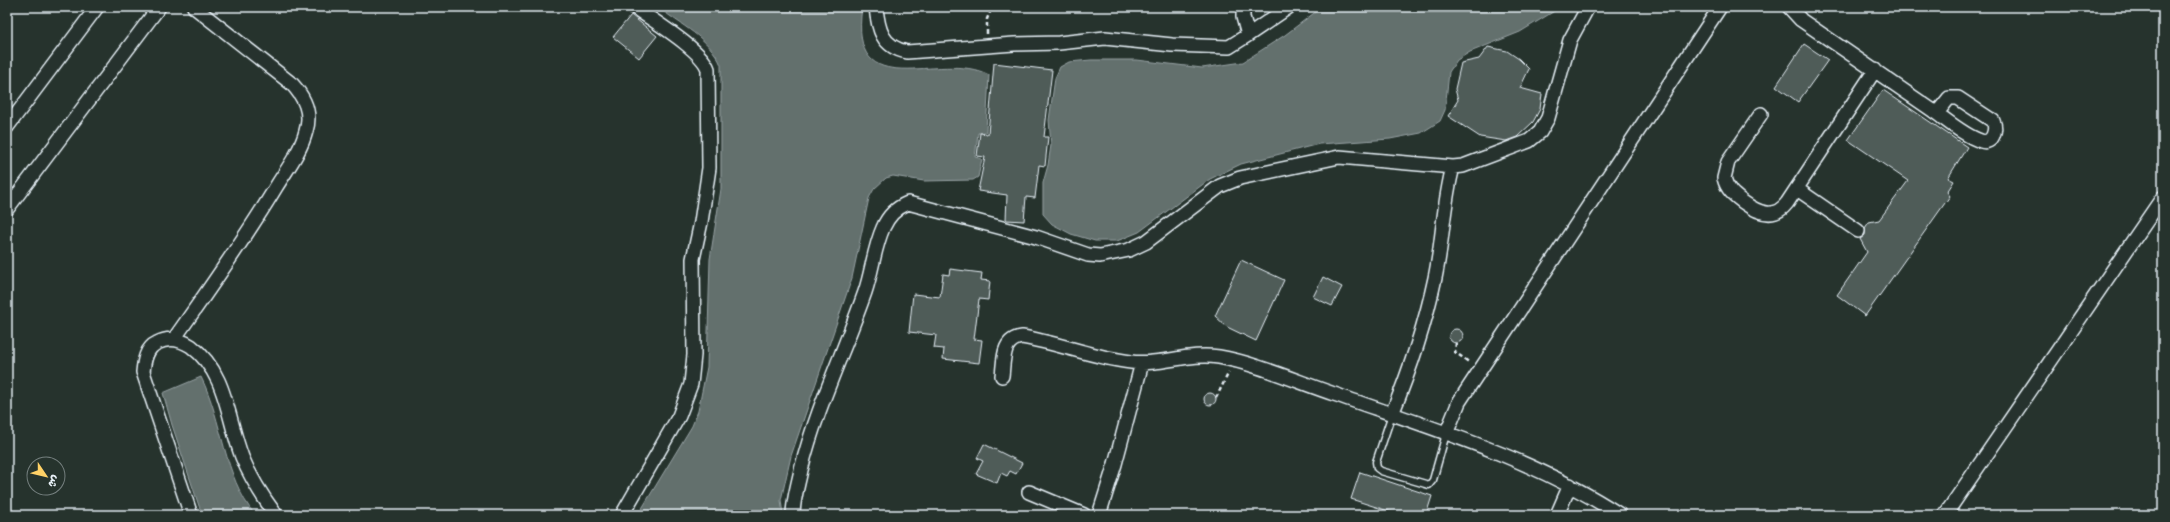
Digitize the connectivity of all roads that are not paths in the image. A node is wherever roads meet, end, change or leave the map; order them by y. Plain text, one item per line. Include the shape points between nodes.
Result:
1 (97, 7) edge
2 (159, 7) edge
3 (194, 7) edge
4 (634, 7) edge
5 (876, 7) edge
6 (1243, 7) edge
7 (1289, 7) edge
8 (1588, 7) edge
9 (1720, 7) edge
10 (1789, 7) edge
11 (1248, 35) junction
12 (1875, 70) junction
13 (1937, 113) dead end
14 (1761, 114) dead end
15 (7, 127) edge
16 (1453, 167) junction
17 (1797, 189) junction
18 (2163, 197) edge
19 (7, 209) edge
20 (1858, 232) dead end
21 (174, 339) junction
22 (1142, 363) junction
23 (1002, 376) dead end
24 (1392, 414) junction
25 (1446, 434) junction
26 (1570, 485) junction
27 (1029, 492) dead end
28 (191, 515) edge
29 (276, 515) edge
30 (622, 515) edge
31 (793, 515) edge
32 (1084, 515) edge
33 (1099, 515) edge
34 (1557, 515) edge
35 (1620, 515) edge
36 (1945, 515) edge

1 - 15 street
2 - 19 street
3 - 21 street via 292,84 306,105 308,123 299,149 251,229
4 - 30 street via 697,53 706,63 709,168 693,259 694,355 691,384 679,416
5 - 11 street via 878,29 882,36 901,51 907,52 1105,38 1172,45 1229,47
6 - 11 street
7 - 11 street
8 - 16 street via 1570,40 1548,118 1540,132 1529,141 1470,164
9 - 25 street via 1459,402
10 - 12 street via 1801,20
12 - 13 street
12 - 17 street
14 - 17 street via 1728,162 1724,173 1725,184 1731,193 1763,214 1779,211
16 - 24 street via 1444,211 1436,276 1407,375
16 - 31 street via 1339,157 1240,178 1220,186 1142,244 1129,250 1100,256 1088,255 1036,237 908,203 901,206 894,211 883,228 866,290 822,400 807,447
17 - 20 street
18 - 36 street
21 - 28 street via 153,345 145,358 143,372
21 - 29 street via 183,341 198,351 217,374 246,468
22 - 23 street via 1022,337 1012,340 1006,348
22 - 24 street via 1202,356 1235,360
22 - 33 street
24 - 25 street
24 - 25 lane via 1376,462 1377,468 1381,471 1429,485 1433,480
25 - 26 street via 1518,461
26 - 34 street
26 - 35 street
27 - 32 street

